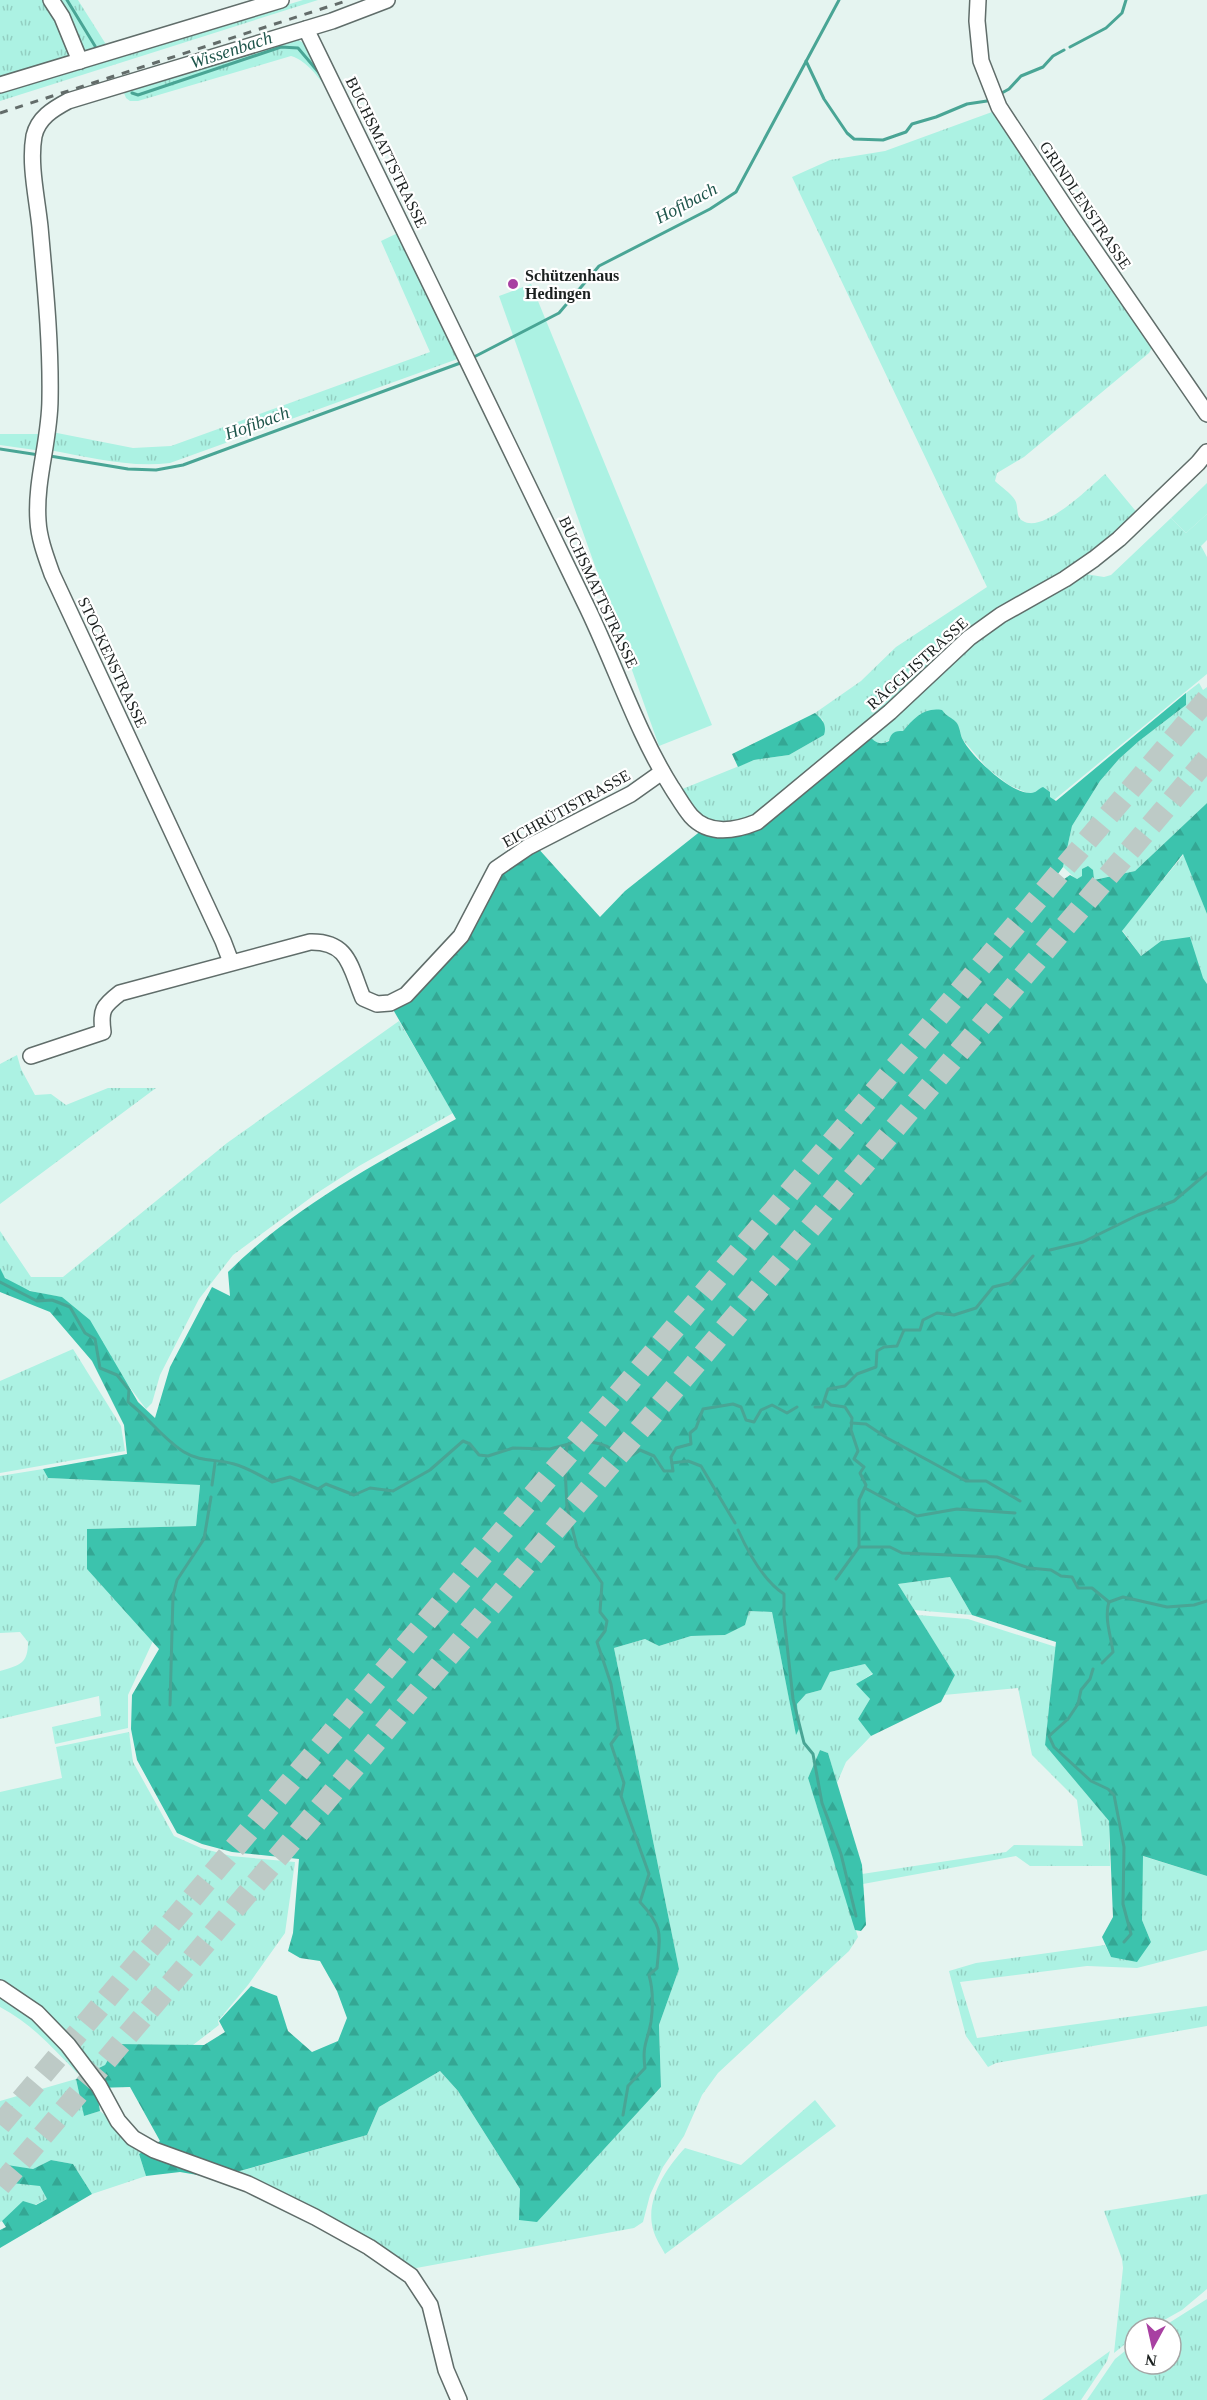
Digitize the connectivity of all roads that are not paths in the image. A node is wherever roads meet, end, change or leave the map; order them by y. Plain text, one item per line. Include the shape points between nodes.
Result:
1 (51, 0) edge
2 (281, 0) edge
3 (387, 0) edge
4 (978, 0) edge
5 (306, 29) junction
6 (80, 61) junction
7 (0, 85) edge
8 (1207, 414) edge
9 (1207, 452) edge
10 (662, 772) junction
11 (699, 824) joint
12 (231, 962) junction
13 (31, 1056) dead end
14 (0, 1988) edge
15 (459, 2400) edge

1 - 6 street
2 - 6 street
3 - 5 street
4 - 8 street, GRINDLENSTRASSE via 981,61 999,107
5 - 10 street, BUCHSMATTSTRASSE via 593,619
5 - 12 street, STOCKENSTRASSE via 68,101 53,109 39,124 34,139 50,400 38,498 42,545
6 - 7 street
9 - 11 street, RÄGGLISTRASSE via 1119,539 1065,579 969,638 890,712 757,822 726,831
10 - 11 street, BUCHSMATTSTRASSE
10 - 12 street, EICHRÜTISTRASSE via 631,794 528,847 496,869 461,936 406,995 390,1003 377,1004 363,998 346,957 326,941
12 - 13 street via 120,993 100,1014 103,1032
14 - 15 street via 37,2013 68,2044 133,2138 154,2150 248,2184 315,2217 411,2276 430,2305 446,2370

